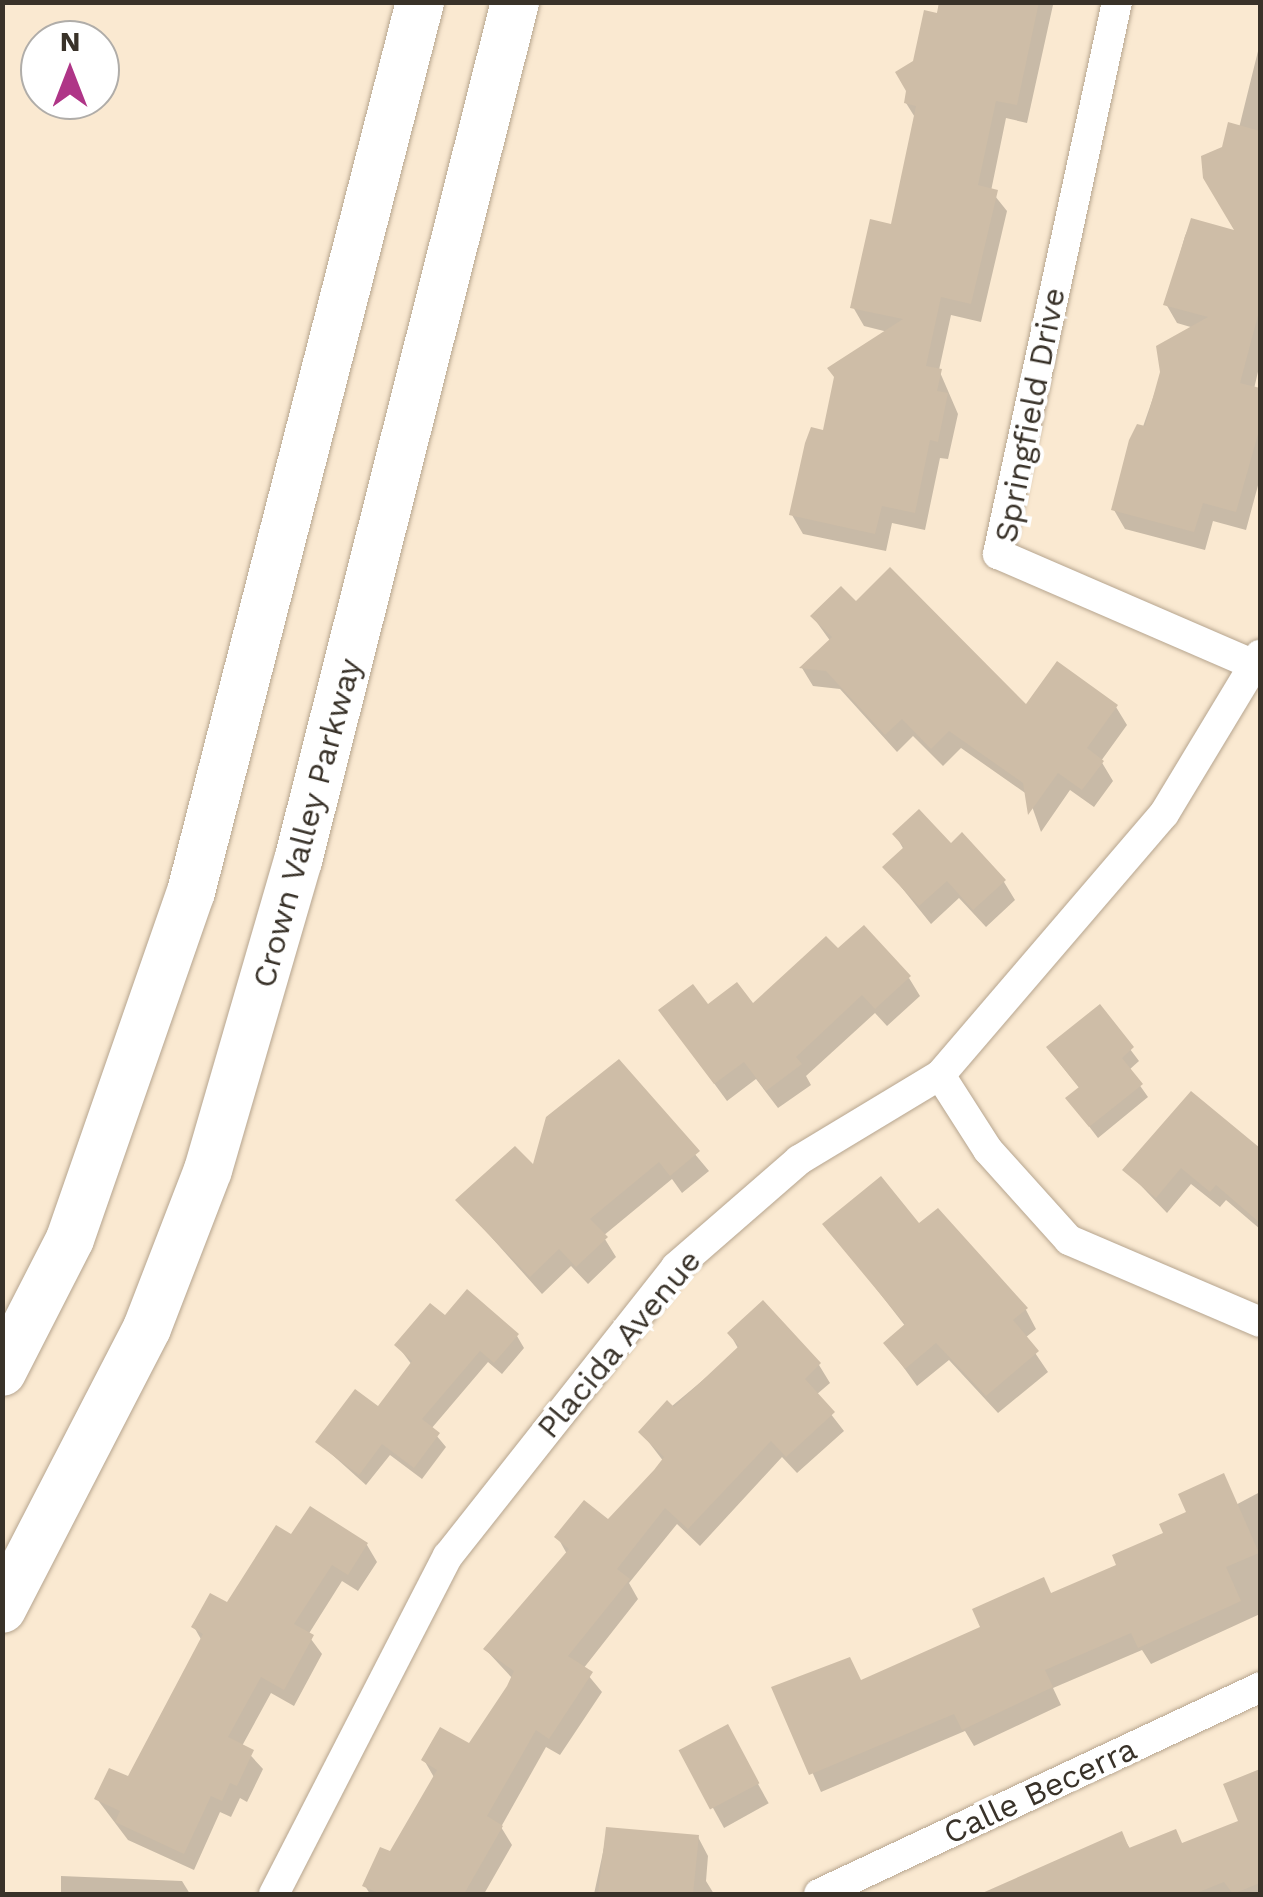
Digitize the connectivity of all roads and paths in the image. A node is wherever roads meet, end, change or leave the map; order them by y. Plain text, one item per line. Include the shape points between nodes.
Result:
1 (420, 2) edge
2 (515, 2) edge
3 (1117, 2) edge
4 (1259, 660) edge
5 (940, 1075) junction
6 (1260, 1322) edge
7 (2, 1372) edge
8 (2, 1608) edge
9 (1260, 1687) edge
10 (274, 1894) edge
11 (819, 1894) edge

1 - 7 main road via 191,892 70,1239
2 - 8 main road, Crown Valley Parkway via 298,861 214,1152 147,1328
3 - 4 street, Springfield Drive via 998,554
4 - 5 street, Placida Avenue via 1164,814
5 - 6 street via 988,1150 1069,1240
5 - 10 street, Placida Avenue via 800,1160 676,1267 448,1556
9 - 11 street, Calle Becerra

